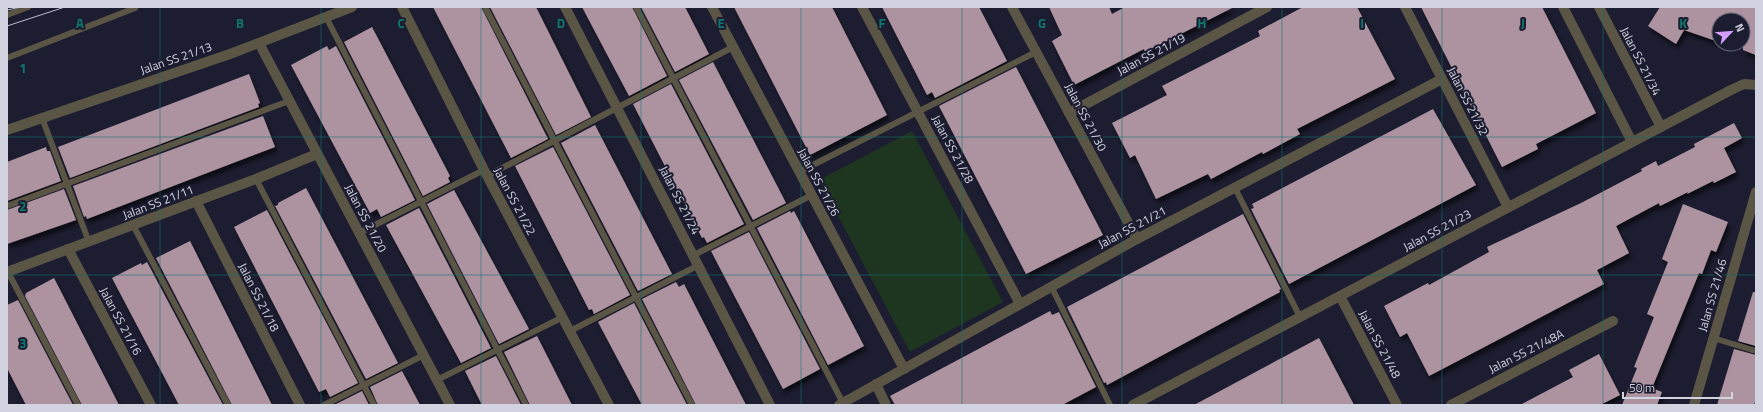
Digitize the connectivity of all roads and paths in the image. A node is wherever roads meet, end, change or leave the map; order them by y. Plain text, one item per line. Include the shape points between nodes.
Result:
1 (28, 7) edge
2 (134, 7) edge
3 (352, 7) edge
4 (402, 7) edge
5 (485, 7) edge
6 (565, 7) edge
7 (636, 7) edge
8 (712, 7) edge
9 (862, 7) edge
10 (1012, 7) edge
11 (1267, 7) edge
12 (1405, 7) edge
13 (1563, 7) edge
14 (1599, 7) edge
15 (7, 15) edge
16 (326, 17) junction
17 (259, 43) junction
18 (733, 47) junction
19 (1036, 52) junction
20 (7, 58) edge
21 (674, 78) junction
22 (1442, 79) junction
23 (1756, 85) edge
24 (289, 101) junction
25 (618, 108) junction
26 (918, 112) junction
27 (1069, 113) junction
28 (42, 118) junction
29 (1661, 127) junction
30 (7, 130) edge
31 (554, 141) junction
32 (1632, 142) junction
33 (317, 154) junction
34 (800, 172) junction
35 (486, 173) junction
36 (256, 179) junction
37 (67, 184) junction
38 (1234, 188) junction
39 (1756, 192) edge
40 (812, 195) junction
41 (196, 202) junction
42 (421, 203) junction
43 (7, 206) edge
44 (1508, 207) junction
45 (133, 225) junction
46 (751, 226) junction
47 (360, 233) junction
48 (1137, 238) junction
49 (89, 242) junction
50 (68, 250) junction
51 (694, 255) junction
52 (699, 265) junction
53 (8, 272) edge
54 (1052, 286) junction
55 (1340, 296) junction
56 (636, 297) junction
57 (1020, 304) junction
58 (563, 317) junction
59 (1300, 317) junction
60 (1613, 321) dead end
61 (570, 331) junction
62 (1713, 338) junction
63 (497, 350) junction
64 (1756, 351) edge
65 (424, 355) junction
66 (904, 369) junction
67 (437, 380) junction
68 (876, 384) junction
69 (364, 385) junction
70 (841, 404) edge
71 (78, 405) edge
72 (151, 405) edge
73 (228, 405) edge
74 (300, 405) edge
75 (324, 405) edge
76 (374, 405) edge
77 (450, 405) edge
78 (526, 405) edge
79 (610, 405) edge
80 (692, 405) edge
81 (770, 405) edge
82 (886, 405) edge
83 (1110, 405) edge
84 (1133, 405) edge
85 (1397, 405) edge
86 (1451, 405) edge
87 (1694, 405) edge

1 - 15 lane
2 - 20 lane
3 - 16 street, Jalan SS 21/13
4 - 35 street, Jalan SS 21/22
5 - 31 lane
6 - 25 street, Jalan SS 21/24
7 - 21 lane
8 - 18 street, Jalan SS 21/26
9 - 26 street, Jalan SS 21/28
10 - 19 street, Jalan SS 21/30
11 - 27 street, Jalan SS 21/19
12 - 22 street, Jalan SS 21/32
13 - 32 street
14 - 29 street, Jalan SS 21/34
16 - 17 street, Jalan SS 21/13
16 - 42 lane
17 - 24 street, Jalan SS 21/20
17 - 28 street, Jalan SS 21/13
18 - 21 lane
18 - 34 street, Jalan SS 21/26
19 - 26 lane
19 - 27 street, Jalan SS 21/30
21 - 25 lane
21 - 46 lane
22 - 38 street, Jalan SS 21/21
22 - 44 street, Jalan SS 21/32
23 - 29 street, Jalan SS 21/23 via 1744,84
24 - 33 street, Jalan SS 21/20
24 - 37 lane
25 - 31 lane
25 - 51 street, Jalan SS 21/24
26 - 34 lane
26 - 57 street, Jalan SS 21/28
27 - 48 street, Jalan SS 21/30
28 - 30 street, Jalan SS 21/13
28 - 37 lane
29 - 32 street, Jalan SS 21/23
31 - 35 lane
31 - 56 lane
32 - 44 street, Jalan SS 21/23
33 - 36 street, Jalan SS 21/11
33 - 47 street, Jalan SS 21/20
34 - 40 street, Jalan SS 21/26
35 - 42 lane
35 - 58 street, Jalan SS 21/22
36 - 41 street, Jalan SS 21/11
36 - 69 lane
37 - 43 lane
37 - 49 lane
38 - 48 street, Jalan SS 21/21
38 - 59 lane
39 - 62 street, Jalan SS 21/46
40 - 46 lane
40 - 66 street, Jalan SS 21/26
41 - 45 street, Jalan SS 21/11
41 - 74 street, Jalan SS 21/18
42 - 47 lane
42 - 63 lane
44 - 55 street, Jalan SS 21/23
45 - 49 street, Jalan SS 21/11
45 - 73 lane
46 - 51 lane
46 - 70 lane
47 - 65 street, Jalan SS 21/20
48 - 54 street, Jalan SS 21/21
49 - 50 street, Jalan SS 21/11
50 - 53 street, Jalan SS 21/11
50 - 72 street, Jalan SS 21/16
51 - 52 street, Jalan SS 21/24
52 - 56 lane
52 - 81 street, Jalan SS 21/24
53 - 71 lane
54 - 57 street, Jalan SS 21/21
54 - 83 lane
55 - 59 street, Jalan SS 21/23
55 - 85 street, Jalan SS 21/48
56 - 61 lane
56 - 80 lane
57 - 66 street, Jalan SS 21/21
58 - 61 street, Jalan SS 21/22
58 - 63 lane
59 - 84 street, Jalan SS 21/23
60 - 86 street, Jalan SS 21/48A
61 - 79 street, Jalan SS 21/22
62 - 64 lane
62 - 87 street, Jalan SS 21/46
63 - 67 lane
63 - 78 lane
65 - 67 street, Jalan SS 21/20
65 - 69 lane
66 - 68 street, Jalan SS 21/21
67 - 77 street, Jalan SS 21/20
68 - 70 street, Jalan SS 21/21
68 - 82 street
69 - 75 lane
69 - 76 lane

